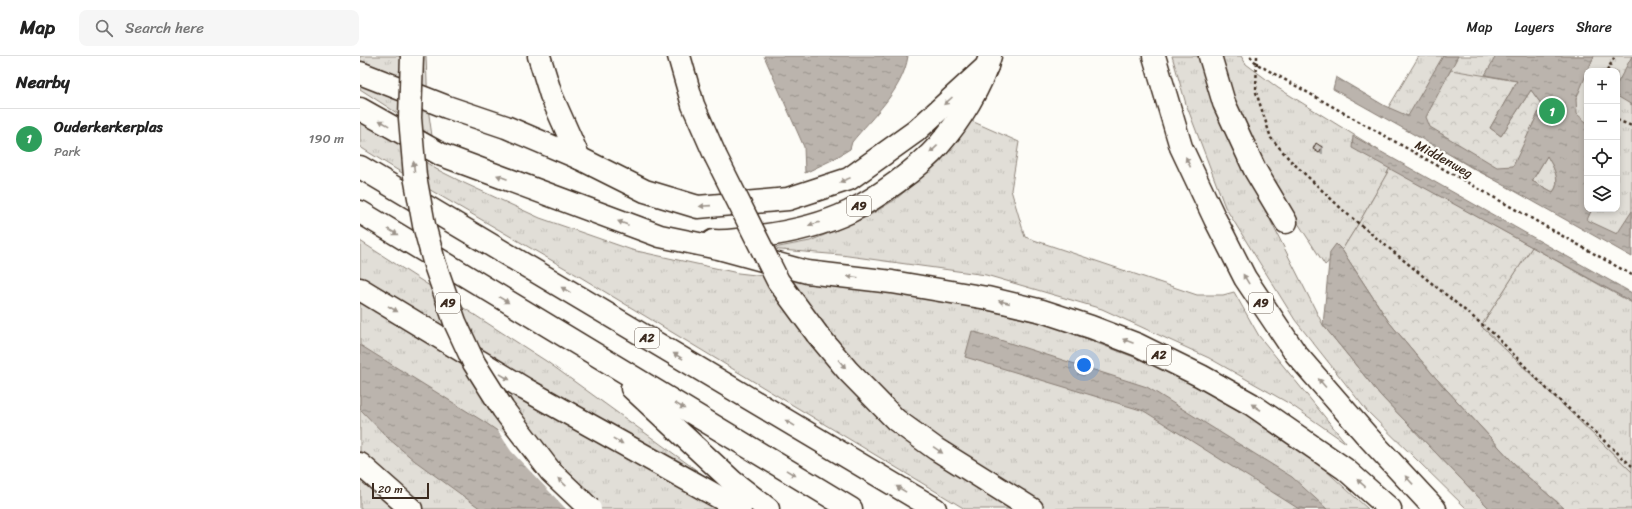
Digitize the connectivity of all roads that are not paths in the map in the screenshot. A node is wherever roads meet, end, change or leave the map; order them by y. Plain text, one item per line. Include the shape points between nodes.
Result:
1 (412, 56) edge
2 (539, 56) edge
3 (679, 56) edge
4 (1154, 56) edge
5 (1210, 56) edge
6 (989, 61) edge
7 (360, 73) edge
8 (360, 109) edge
9 (579, 158) junction
10 (360, 167) edge
11 (360, 212) edge
12 (1286, 222) dead end
13 (660, 236) junction
14 (360, 289) edge
15 (598, 357) junction
16 (360, 464) edge
17 (411, 509) edge
18 (590, 509) edge
19 (740, 509) edge
20 (768, 509) edge
21 (851, 509) edge
22 (935, 509) edge
23 (1032, 509) edge
24 (1390, 509) edge
25 (1435, 509) edge

18 -> 1 main road, A9, bridge via 551,472 503,409 474,363 455,322 424,225 415,176 410,118
2 - 9 main road via 551,95
3 -> 23 main road, bridge via 693,105 715,155 778,281 817,334 848,371 896,420 936,449
25 -> 4 main road, A9 via 1296,354 1245,278 1181,147
5 - 12 main road via 1224,103 1255,170
6 -> 9 main road via 916,131 849,179 788,199 698,207 645,191
6 -> 13 main road, A9 via 962,112 938,145 888,188 848,212 780,233 752,238 715,241
7 - 9 main road via 506,127
13 -> 8 main road, A2 via 442,155
22 -> 10 main road, A2
11 -> 15 main road
24 -> 13 main road, A2 via 1345,469 1252,404 1138,345 1091,327 1042,311 986,298 892,282 806,272 718,248
14 -> 19 main road, A9 via 525,389
15 - 20 main road via 733,482
15 -> 21 main road
16 - 17 main road

